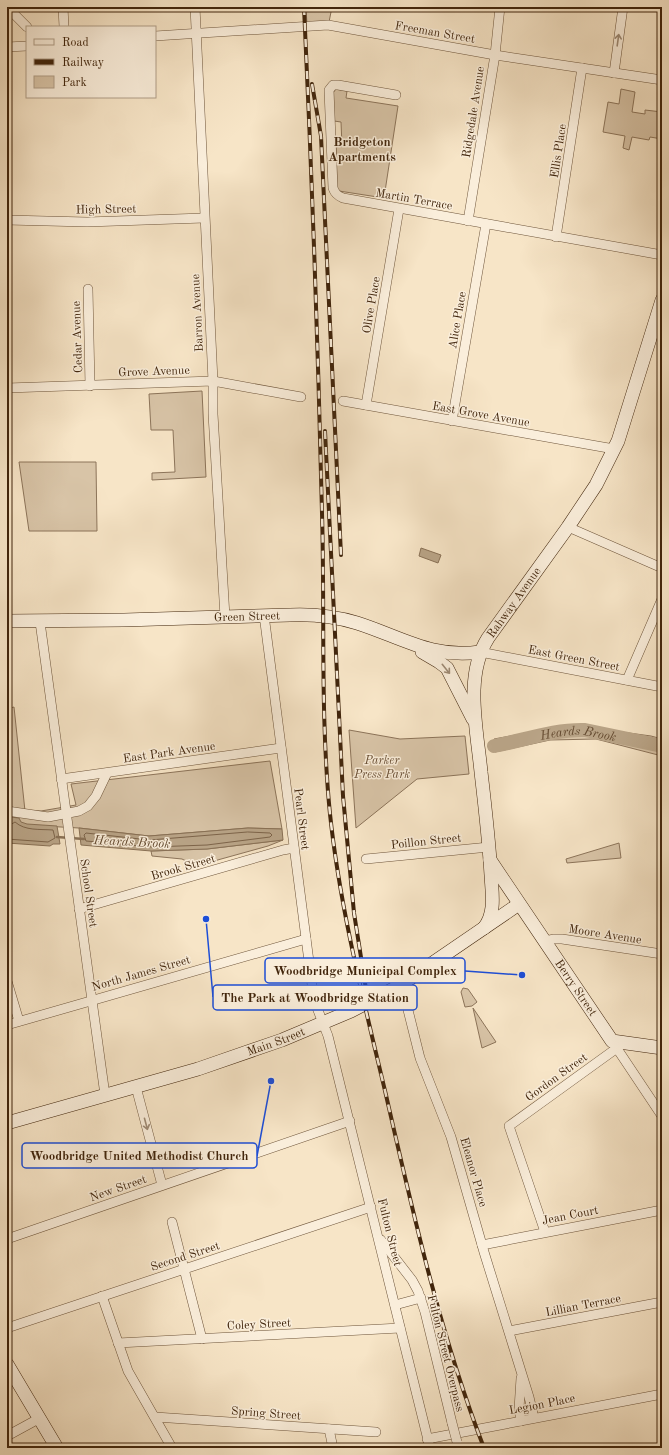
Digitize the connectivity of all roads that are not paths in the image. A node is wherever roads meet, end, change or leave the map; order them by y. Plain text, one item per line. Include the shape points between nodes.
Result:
1 (7, 7) edge
2 (63, 7) edge
3 (195, 7) edge
4 (500, 7) edge
5 (623, 7) edge
6 (27, 26) edge
7 (64, 26) edge
8 (196, 33) junction
9 (156, 36) edge
10 (26, 46) edge
11 (7, 48) edge
12 (495, 55) junction
13 (582, 68) junction
14 (614, 73) junction
15 (662, 80) edge
16 (396, 96) dead end
17 (399, 209) junction
18 (204, 218) junction
19 (7, 220) edge
20 (468, 220) junction
21 (486, 224) junction
22 (556, 236) junction
23 (662, 255) edge
24 (88, 289) dead end
25 (662, 300) edge
26 (659, 321) edge
27 (213, 381) junction
28 (90, 386) junction
29 (7, 388) edge
30 (301, 397) dead end
31 (343, 401) dead end
32 (366, 405) junction
33 (452, 421) junction
34 (614, 449) junction
35 (568, 527) junction
36 (662, 568) edge
37 (662, 599) edge
38 (264, 616) junction
39 (225, 617) junction
40 (7, 621) edge
41 (40, 622) junction
42 (402, 641) junction
43 (480, 652) junction
44 (627, 680) junction
45 (662, 687) edge
46 (477, 726) junction
47 (281, 748) junction
48 (107, 773) junction
49 (61, 779) junction
50 (7, 811) edge
51 (66, 814) junction
52 (294, 848) junction
53 (489, 853) junction
54 (366, 859) dead end
55 (519, 904) junction
56 (79, 909) junction
57 (484, 928) junction
58 (306, 939) junction
59 (545, 941) junction
60 (662, 954) edge
61 (7, 981) edge
62 (399, 986) junction
63 (93, 1000) junction
64 (19, 1021) junction
65 (323, 1023) junction
66 (7, 1025) edge
67 (614, 1044) junction
68 (662, 1048) edge
69 (136, 1087) junction
70 (106, 1096) junction
71 (662, 1116) edge
72 (350, 1121) junction
73 (7, 1123) edge
74 (162, 1185) junction
75 (371, 1207) junction
76 (662, 1210) edge
77 (172, 1222) dead end
78 (376, 1228) junction
79 (546, 1232) junction
80 (7, 1238) edge
81 (482, 1245) junction
82 (184, 1269) junction
83 (102, 1296) junction
84 (421, 1298) junction
85 (662, 1302) edge
86 (395, 1305) junction
87 (7, 1328) edge
88 (400, 1328) junction
89 (509, 1331) junction
90 (202, 1339) junction
91 (118, 1343) junction
92 (7, 1364) edge
93 (520, 1367) junction
94 (662, 1394) edge
95 (155, 1417) junction
96 (40, 1418) junction
97 (534, 1418) junction
98 (521, 1421) junction
99 (329, 1429) junction
100 (376, 1432) dead end
101 (7, 1436) edge
102 (428, 1444) edge
103 (458, 1445) edge
104 (57, 1448) edge
105 (172, 1448) edge
106 (333, 1448) edge

1 - 6 street
2 - 7 street
3 - 8 street, Barron Avenue
4 - 12 street, Ridgedale Avenue
14 -> 5 street
8 - 9 street, Freeman Street
8 - 12 street, Freeman Street via 328,25
8 - 18 street, Barron Avenue
10 - 11 street
12 - 13 street, Freeman Street
12 - 20 street, Ridgedale Avenue
13 - 14 street, Freeman Street
13 - 22 street, Ellis Place
14 - 15 street, Freeman Street
16 - 17 street, Martin Terrace via 338,85 329,90 334,193 343,198
17 - 20 street, Martin Terrace
17 - 32 street, Olive Place
18 - 19 street, High Street via 87,222
18 - 27 street, Barron Avenue
20 - 21 street, Martin Terrace
21 - 22 street, Martin Terrace
21 - 33 street, Alice Place
22 - 23 street, Martin Terrace
24 - 28 street, Cedar Avenue
25 - 26 main road, Rahway Avenue
26 - 34 main road, Rahway Avenue
27 - 28 street, Grove Avenue
27 - 30 street, Grove Avenue
27 - 39 street, Barron Avenue
28 - 29 street, Grove Avenue
31 - 32 street, East Grove Avenue
32 - 33 street, East Grove Avenue
33 - 34 street, East Grove Avenue
34 - 35 main road, Rahway Avenue via 594,490
35 - 36 street
35 - 43 main road, Rahway Avenue
37 - 44 street
38 - 39 main road, Green Street
38 - 42 main road, Green Street via 309,614 335,617
38 - 47 street, Pearl Street
39 - 41 main road, Green Street
40 - 41 main road, Green Street
41 - 49 street, School Street
42 - 43 main road, Green Street via 444,653
42 -> 46 main road via 447,668
43 - 44 street, East Green Street
43 - 46 main road, Rahway Avenue via 474,685
44 - 45 street, East Green Street
46 - 53 main road, Rahway Avenue
47 - 48 street, East Park Avenue
47 - 52 street, Pearl Street
48 - 49 street, East Park Avenue
48 - 51 street via 88,806
49 - 51 street, School Street
50 - 51 street via 48,818
51 - 56 street, School Street
52 - 56 street, Brook Street
52 - 58 street, Pearl Street
53 - 54 street, Poillon Street
53 - 55 main road, Berry Street
53 - 57 main road, Rahway Avenue via 492,908 489,921
55 - 57 main road, Main Street
55 - 59 main road, Berry Street
56 - 63 street, School Street
57 - 62 main road, Main Street
58 - 63 street, North James Street
58 - 65 street, Pearl Street via 314,1000
59 - 60 street, Moore Avenue via 562,939
59 - 67 main road, Berry Street
61 - 64 street
62 - 65 main road, Main Street via 359,1008
62 - 81 street, Eleanor Place via 405,998 420,1058 451,1137
63 - 64 street, North James Street
63 - 70 street, School Street
64 - 66 street, North James Street
65 - 69 main road, Main Street via 220,1062
65 - 72 street, Fulton Street
67 - 68 main road
67 - 71 street, Berry Street
67 - 79 street, Gordon Street via 509,1126
69 - 70 main road, Main Street
69 -> 74 street
70 - 73 main road, Main Street
72 - 74 street, New Street
72 - 75 street, Fulton Street
74 - 80 street, New Street
75 - 78 street, Fulton Street
75 - 82 street, Second Street
76 - 79 street, Jean Court
77 - 82 street
78 - 84 street, Fulton Street Overpass via 382,1242 412,1280
78 - 86 street, Fulton Street
79 - 81 street, Jean Court
81 - 89 street, Eleanor Place
82 - 83 street, Second Street
82 - 90 street
83 - 87 street, Second Street
83 - 91 street
84 - 86 street
84 - 103 street, Fulton Street Overpass, bridge
85 - 89 street, Lillian Terrace
86 - 88 street, Fulton Street
88 - 90 street, Coley Street
88 - 102 street, Fulton Street
89 - 93 street, Eleanor Place
90 - 91 street, Coley Street
91 - 95 street via 128,1371
92 - 96 main road
93 - 97 street, Eleanor Place
93 - 98 street, Eleanor Place
94 - 97 street, Legion Place
95 - 99 street, Spring Street
95 - 105 street
96 - 101 street
96 - 104 main road
97 - 98 street, Legion Place
98 - 102 street, Legion Place
99 - 100 street, Spring Street
99 - 106 street

